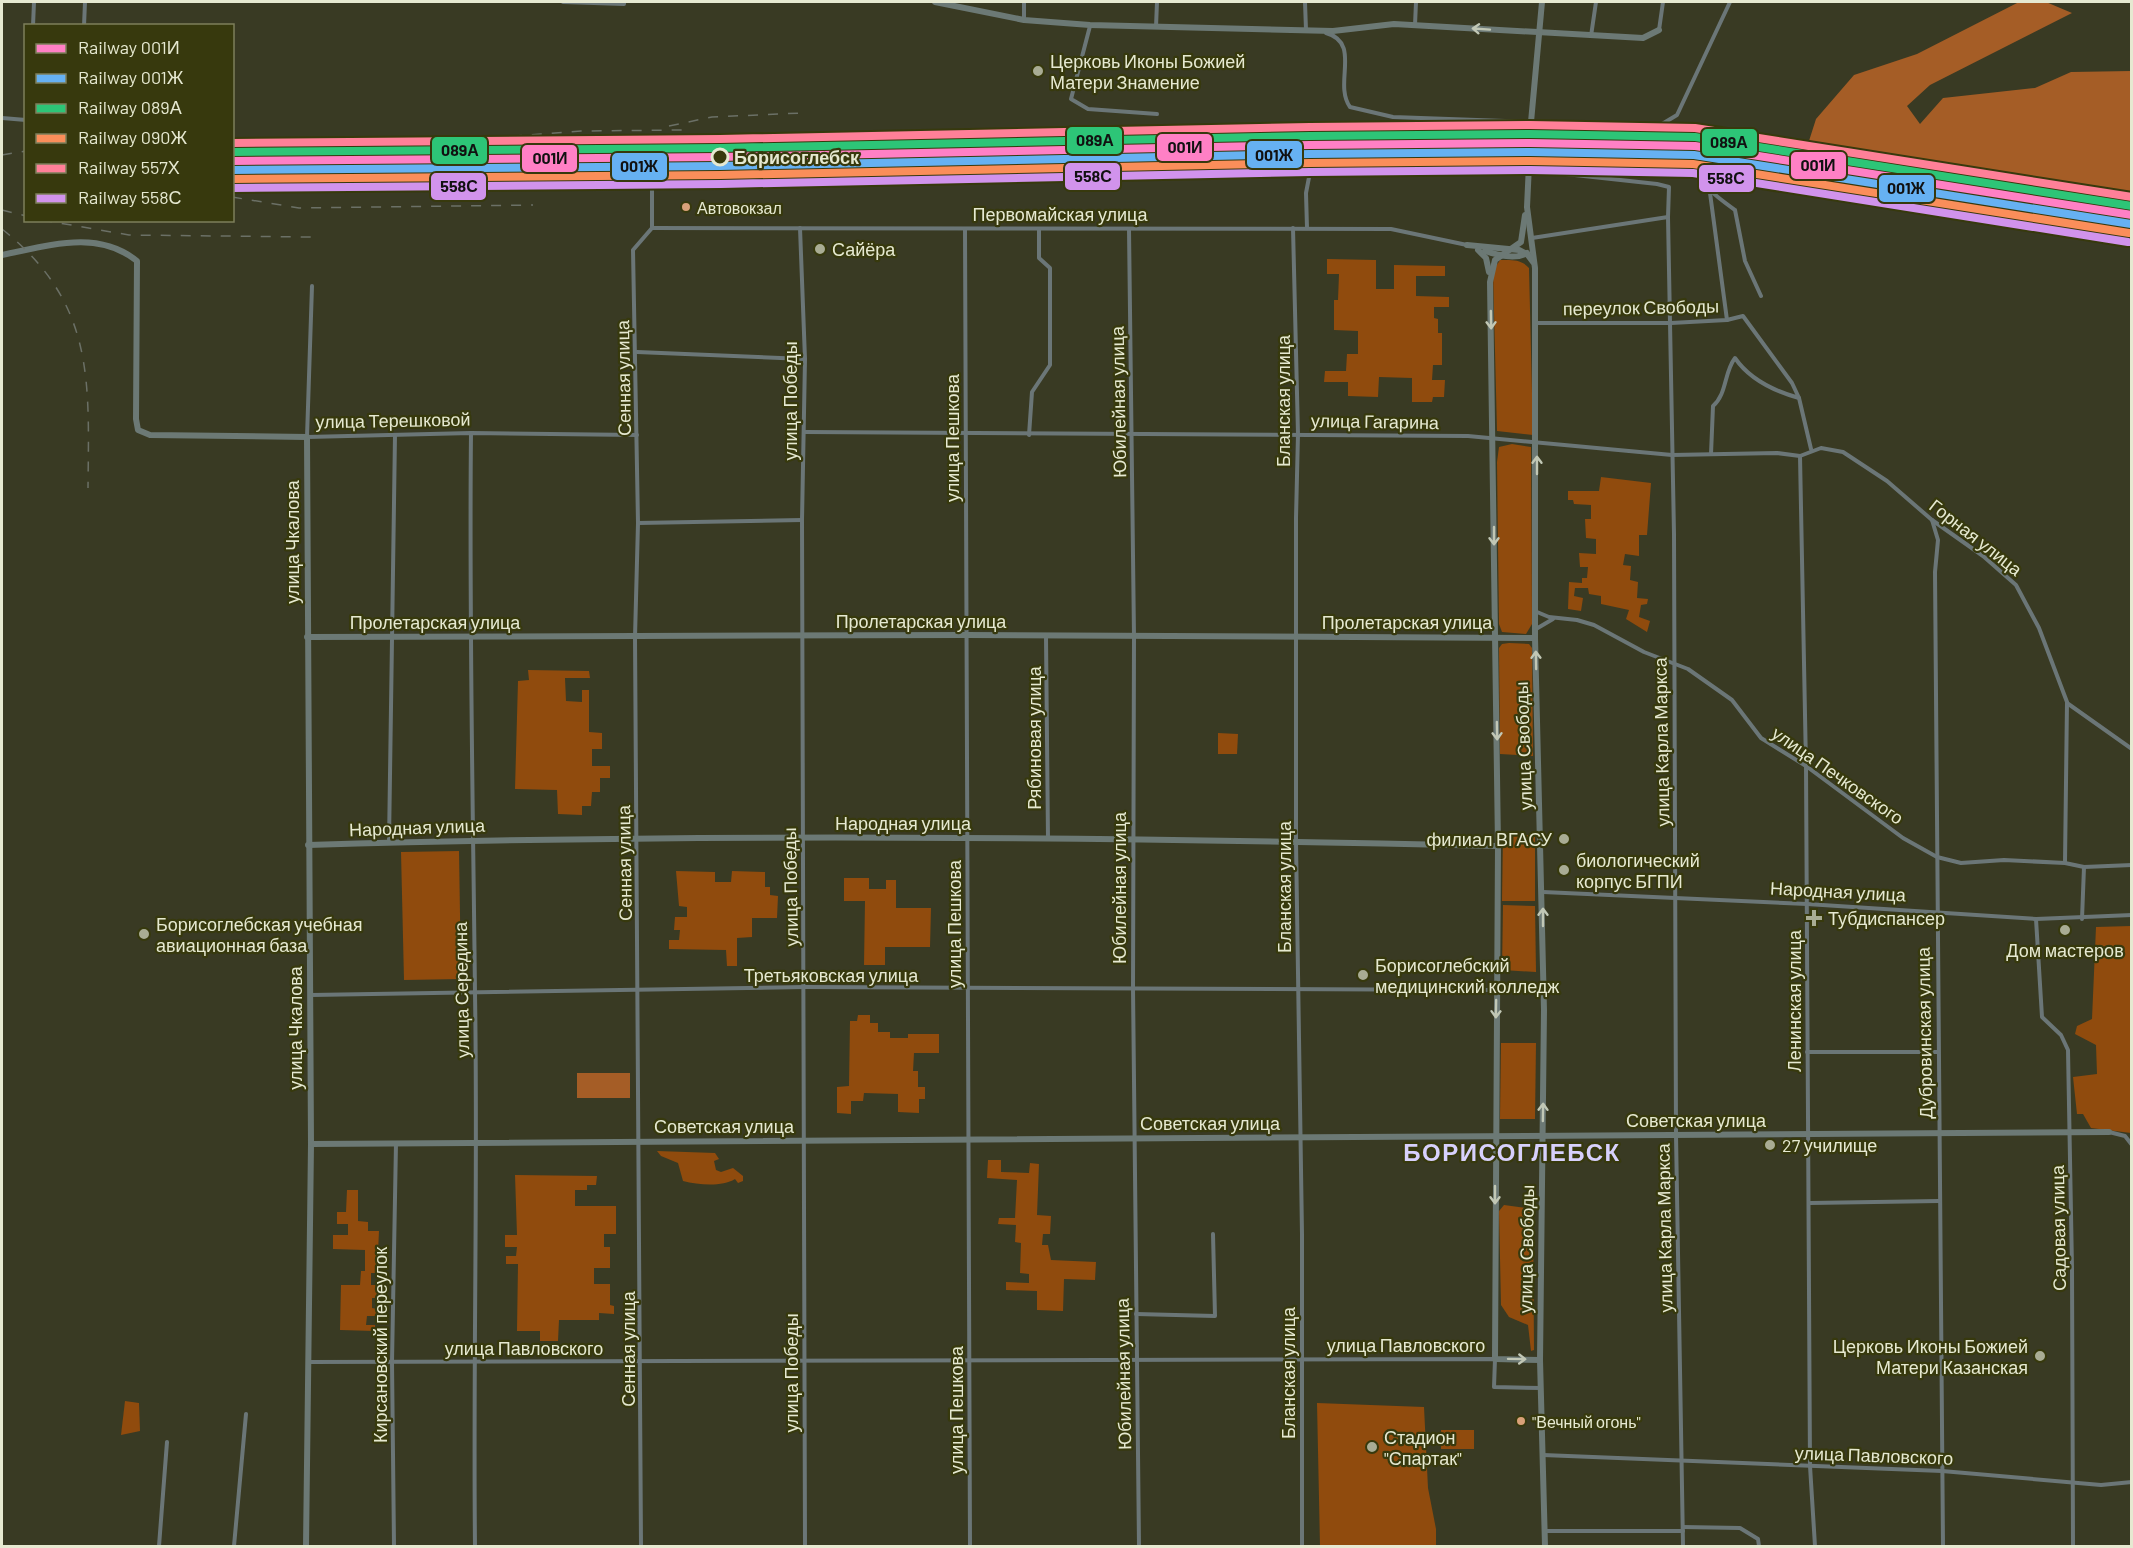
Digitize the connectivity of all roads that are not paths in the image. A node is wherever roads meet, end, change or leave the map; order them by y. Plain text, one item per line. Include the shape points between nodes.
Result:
1 (34, 2) edge
2 (85, 2) edge
3 (563, 2) edge
4 (624, 2) edge
5 (935, 2) edge
6 (1024, 2) edge
7 (1157, 2) edge
8 (1305, 2) edge
9 (1416, 2) edge
10 (1542, 2) edge
11 (1596, 2) edge
12 (1663, 2) edge
13 (1730, 2) edge
14 (1024, 20) junction
15 (33, 24) edge
16 (84, 24) edge
17 (1090, 25) junction
18 (1415, 25) junction
19 (1156, 27) junction
20 (1349, 29) junction
21 (1659, 30) joint
22 (1306, 31) junction
23 (1320, 31) junction
24 (1539, 34) junction
25 (1591, 36) junction
26 (1340, 39) junction
27 (1157, 114) dead end
28 (2, 118) edge
29 (24, 120) edge
30 (1531, 122) junction
31 (1151, 165) dead end
32 (1311, 167) junction
33 (1529, 170) junction
34 (1529, 181) junction
35 (652, 187) dead end
36 (1710, 193) junction
37 (1668, 217) junction
38 (652, 228) junction
39 (800, 228) junction
40 (1293, 228) junction
41 (1307, 228) junction
42 (1129, 229) junction
43 (965, 230) junction
44 (1039, 230) junction
45 (1531, 238) junction
46 (1467, 245) junction
47 (1531, 245) junction
48 (1476, 249) junction
49 (1511, 250) junction
50 (1527, 254) junction
51 (2, 255) edge
52 (1501, 255) junction
53 (1535, 268) junction
54 (1490, 282) junction
55 (312, 286) dead end
56 (1761, 296) dead end
57 (1727, 321) junction
58 (1536, 323) junction
59 (1671, 323) junction
60 (637, 352) junction
61 (805, 359) junction
62 (1799, 398) junction
63 (804, 432) junction
64 (471, 433) junction
65 (966, 434) junction
66 (1298, 434) junction
67 (395, 435) junction
68 (637, 435) junction
69 (1029, 435) junction
70 (1131, 435) junction
71 (307, 437) junction
72 (1493, 438) junction
73 (1537, 444) junction
74 (1811, 449) junction
75 (1711, 454) junction
76 (1672, 455) junction
77 (1800, 456) junction
78 (802, 520) junction
79 (1932, 520) junction
80 (638, 523) junction
81 (1537, 612) junction
82 (1559, 618) junction
83 (1536, 629) junction
84 (391, 636) junction
85 (966, 636) junction
86 (307, 637) junction
87 (469, 637) junction
88 (635, 637) junction
89 (802, 637) junction
90 (1046, 637) junction
91 (1134, 637) junction
92 (1298, 637) junction
93 (1495, 638) junction
94 (1535, 638) junction
95 (1674, 664) junction
96 (2067, 702) junction
97 (2132, 748) edge
98 (1806, 766) junction
99 (803, 838) junction
100 (968, 838) junction
101 (637, 839) junction
102 (1048, 839) junction
103 (471, 840) junction
104 (1133, 841) junction
105 (1296, 842) junction
106 (389, 843) junction
107 (308, 845) junction
108 (1498, 846) junction
109 (1937, 857) junction
110 (2065, 863) junction
111 (2132, 865) edge
112 (2084, 867) junction
113 (1543, 892) junction
114 (1676, 898) junction
115 (1807, 904) junction
116 (1936, 912) junction
117 (2132, 915) edge
118 (2082, 919) junction
119 (2036, 920) junction
120 (805, 987) junction
121 (968, 988) junction
122 (1132, 988) junction
123 (1298, 988) junction
124 (1496, 990) junction
125 (476, 991) junction
126 (639, 991) junction
127 (311, 995) junction
128 (1807, 1052) junction
129 (1938, 1052) junction
130 (2109, 1132) joint
131 (2070, 1133) junction
132 (1807, 1134) junction
133 (1939, 1134) junction
134 (1676, 1135) junction
135 (1495, 1136) junction
136 (1542, 1136) junction
137 (1300, 1137) junction
138 (1134, 1138) junction
139 (970, 1140) junction
140 (804, 1141) junction
141 (640, 1142) junction
142 (396, 1143) junction
143 (476, 1143) junction
144 (311, 1144) junction
145 (2132, 1145) edge
146 (1939, 1201) junction
147 (1810, 1203) junction
148 (1213, 1234) dead end
149 (1136, 1314) junction
150 (1136, 1358) junction
151 (1302, 1358) junction
152 (969, 1359) junction
153 (1495, 1359) junction
154 (805, 1360) junction
155 (1540, 1360) junction
156 (473, 1361) junction
157 (309, 1362) junction
158 (392, 1362) junction
159 (641, 1362) junction
160 (1541, 1388) junction
161 (246, 1414) dead end
162 (167, 1442) dead end
163 (1542, 1455) junction
164 (1683, 1459) junction
165 (1810, 1466) junction
166 (1942, 1471) junction
167 (2071, 1482) junction
168 (2132, 1482) edge
169 (1683, 1529) junction
170 (1545, 1531) junction
171 (159, 1546) edge
172 (234, 1546) edge
173 (306, 1546) edge
174 (394, 1546) edge
175 (475, 1546) edge
176 (641, 1546) edge
177 (805, 1546) edge
178 (970, 1546) edge
179 (1140, 1546) edge
180 (1302, 1546) edge
181 (1545, 1546) edge
182 (1683, 1546) edge
183 (1759, 1546) edge
184 (1815, 1546) edge
185 (1943, 1546) edge
186 (2073, 1546) edge

1 - 15 street
2 - 16 street
3 - 4 street
5 - 14 street
6 - 14 street
7 - 19 street
8 - 22 street
9 - 18 street
10 - 24 street, улица Свободы
11 - 25 street
12 - 21 street
13 - 30 street via 1677,115 1637,139 1571,134
14 - 17 street
17 - 19 street
17 - 27 street via 1071,99 1088,109
18 - 20 street
24 -> 18 street
19 - 22 street
20 - 23 street
20 - 26 street
21 - 25 street via 1643,38
22 - 23 street
23 - 26 street
24 - 25 street
24 - 30 street, улица Свободы
26 - 30 street via 1346,48 1343,93 1350,107 1393,117
28 - 29 street
30 - 33 street, улица Свободы
31 - 32 street
32 - 33 street via 1392,160 1414,166
32 - 41 street via 1306,193
33 - 34 street, улица Свободы
33 - 36 street via 1558,157 1694,156 1698,174
33 - 37 street, улица Карла Маркса via 1669,187
34 - 45 street, улица Свободы
34 - 49 street, улица Свободы via 1523,235
35 - 38 street
36 - 56 street via 1735,210 1745,261
36 - 57 street, переулок Свободы
37 - 45 street
37 - 59 street, улица Карла Маркса
38 - 39 street, Первомайская улица
38 - 60 street, Сенная улица via 633,250
39 - 43 street, Первомайская улица
39 - 61 street, улица Победы
40 - 41 street, Первомайская улица
40 - 42 street, Первомайская улица
40 - 66 street, Бланская улица
41 - 46 street, Первомайская улица via 1390,229
42 - 44 street, Первомайская улица
42 - 70 street, Юбилейная улица
43 - 44 street, Первомайская улица
43 - 65 street, улица Пешкова
44 - 69 street via 1039,258 1050,268 1050,365 1032,392
45 - 47 street, улица Свободы
46 - 48 street
46 - 49 street
47 - 50 street
47 - 53 street, улица Свободы
48 - 52 street
48 - 54 street via 1486,258
49 - 50 street
49 - 52 street
50 - 52 street
50 - 53 street, улица Свободы
51 - 71 street, улица Терешковой via 65,243 101,243 122,249 137,261 138,430 150,435
52 - 54 street, улица Свободы via 1492,266
53 - 58 street, улица Свободы
54 -> 72 street, улица Свободы
55 - 71 street
57 - 59 street, переулок Свободы
57 - 62 street via 1743,316
58 - 59 street, переулок Свободы
58 - 73 street, улица Свободы
59 - 76 street, улица Карла Маркса
60 - 61 street
60 - 68 street, Сенная улица
61 - 63 street, улица Победы
62 - 74 street
62 - 75 street via 1761,382 1735,358 1720,400 1713,406
63 - 65 street, улица Гагарина
63 - 78 street, улица Победы
64 - 67 street, улица Терешковой
64 - 68 street, улица Терешковой
64 - 87 street, улица Середина
65 - 69 street, улица Гагарина
65 - 85 street, улица Пешкова
66 - 70 street, улица Гагарина
66 - 72 street, улица Гагарина
66 - 92 street, Бланская улица
67 - 71 street, улица Терешковой
67 - 84 street
68 - 80 street, Сенная улица
69 - 70 street, улица Гагарина
70 - 91 street, Юбилейная улица
71 - 86 street, улица Чкалова
72 - 73 street, улица Гагарина
72 -> 93 street, улица Свободы
73 - 76 street, улица Гагарина
81 -> 73 street, улица Свободы
74 - 77 street
74 - 79 street, Горная улица via 1843,452 1887,481
75 - 76 street, улица Гагарина
75 - 77 street, улица Гагарина
76 - 95 street, улица Карла Маркса
77 - 98 street, Ленинская улица
78 - 80 street
78 - 89 street, улица Победы
79 - 96 street, Горная улица via 2016,585 2039,628
79 - 109 street, Дубровинская улица via 1938,540
80 - 88 street, Сенная улица
81 - 82 street, улица Печковского
81 - 83 street, улица Свободы
82 - 83 street
82 - 95 street, улица Печковского via 1594,625
83 - 94 street, улица Свободы
84 - 86 street, Пролетарская улица
84 - 87 street, Пролетарская улица
84 - 106 street
85 - 89 street, Пролетарская улица
85 - 90 street, Пролетарская улица
85 - 100 street, улица Пешкова
86 - 107 street, улица Чкалова
87 - 88 street, Пролетарская улица
87 - 103 street, улица Середина
88 - 89 street, Пролетарская улица
88 - 101 street, Сенная улица
89 - 99 street, улица Победы
90 - 91 street, Пролетарская улица
90 - 102 street, Рябиновая улица
91 - 92 street, Пролетарская улица
91 - 104 street, Юбилейная улица
92 - 93 street, Пролетарская улица
92 - 105 street, Бланская улица
93 - 94 street, Пролетарская улица
93 -> 108 street, улица Свободы
113 -> 94 street, улица Свободы
95 - 98 street, улица Печковского via 1688,669 1732,700 1761,738
95 - 114 street, улица Карла Маркса
96 - 97 street
96 - 110 street
98 - 109 street, улица Печковского via 1903,838
98 - 115 street, Ленинская улица
99 - 100 street, Народная улица
99 - 101 street, Народная улица
99 - 120 street, улица Победы
100 - 102 street, Народная улица
100 - 121 street, улица Пешкова
101 - 103 street, Народная улица
101 - 126 street, Сенная улица
102 - 104 street, Народная улица
103 - 106 street, Народная улица
103 - 125 street, улица Середина
104 - 105 street, Народная улица
104 - 122 street, Юбилейная улица
105 - 108 street, Народная улица
105 - 123 street, Бланская улица
106 - 107 street, Народная улица
107 - 127 street, улица Чкалова
108 - 124 street, улица Свободы
109 - 110 street, улица Печковского via 1961,863
109 - 116 street, Дубровинская улица
110 - 112 street, улица Печковского
111 - 112 street, улица Печковского
112 - 118 street
113 - 114 street, Народная улица
136 -> 113 street, улица Свободы
114 - 115 street, Народная улица
114 - 134 street, улица Карла Маркса
115 - 116 street, Народная улица
115 - 128 street, Ленинская улица
116 - 119 street, Народная улица
116 - 129 street, Дубровинская улица
117 - 118 street, Народная улица
118 - 119 street, Народная улица
119 - 131 street, Садовая улица via 2042,1017 2061,1035 2068,1050
120 - 121 street, Третьяковская улица
120 - 126 street, Третьяковская улица
120 - 140 street, улица Победы
121 - 122 street, Третьяковская улица
121 - 139 street, улица Пешкова
122 - 123 street, Третьяковская улица
122 - 138 street, Юбилейная улица
123 - 124 street, Третьяковская улица
123 - 137 street, Бланская улица
124 -> 135 street, улица Свободы
125 - 126 street, Третьяковская улица
125 - 127 street, Третьяковская улица
125 - 143 street, улица Середина
126 - 141 street, Сенная улица
127 - 144 street, улица Чкалова
128 - 129 street
128 - 132 street, Ленинская улица
129 - 133 street, Дубровинская улица
130 - 131 street, Советская улица
130 - 145 street via 2125,1136
131 - 133 street, Советская улица
131 - 167 street, Садовая улица
132 - 133 street, Советская улица
132 - 134 street, Советская улица
132 - 147 street, Ленинская улица
133 - 146 street, Дубровинская улица
134 - 136 street, Советская улица
134 - 164 street, улица Карла Маркса
135 - 136 street, Советская улица
135 - 137 street, Советская улица
135 -> 153 street, улица Свободы
136 - 155 street, улица Свободы
137 - 138 street, Советская улица
137 - 151 street, Бланская улица
138 - 139 street, Советская улица
138 - 149 street, Юбилейная улица
139 - 140 street, Советская улица
139 - 152 street, улица Пешкова
140 - 141 street, Советская улица
140 - 154 street, улица Победы
141 - 143 street, Советская улица
141 - 159 street, Сенная улица
142 - 143 street, Советская улица
142 - 144 street, Советская улица
142 - 158 street, Кирсановский переулок
143 - 156 street, улица Середина
144 - 157 street, улица Чкалова
146 - 147 street
146 - 166 street, Дубровинская улица
147 - 165 street, Ленинская улица
148 - 149 street via 1215,1316
149 - 150 street, Юбилейная улица
150 - 151 street, улица Павловского
150 - 152 street, улица Павловского
150 - 179 street, Юбилейная улица
151 - 153 street, улица Павловского
151 - 180 street, Бланская улица
152 - 154 street, улица Павловского
152 - 178 street, улица Пешкова
153 -> 155 street
153 - 160 street via 1494,1387
154 - 159 street, улица Павловского
154 - 177 street, улица Победы
155 - 160 street, улица Свободы
156 - 158 street, улица Павловского
156 - 159 street, улица Павловского
156 - 175 street, улица Середина
157 - 158 street, улица Павловского
157 - 173 street, улица Чкалова
158 - 174 street, Кирсановский переулок
159 - 176 street, Сенная улица
160 - 163 street, улица Свободы
161 - 172 street
162 - 171 street
163 - 164 street, улица Павловского
163 - 170 street, улица Свободы
164 - 165 street, улица Павловского
164 - 169 street, улица Карла Маркса
165 - 166 street, улица Павловского
165 - 184 street, Ленинская улица
166 - 167 street, улица Павловского
166 - 185 street, Дубровинская улица
167 - 168 street, улица Павловского
167 - 186 street, Садовая улица
169 - 170 street
169 - 182 street, улица Карла Маркса
169 - 183 street via 1740,1528 1758,1539
170 - 181 street, улица Свободы

